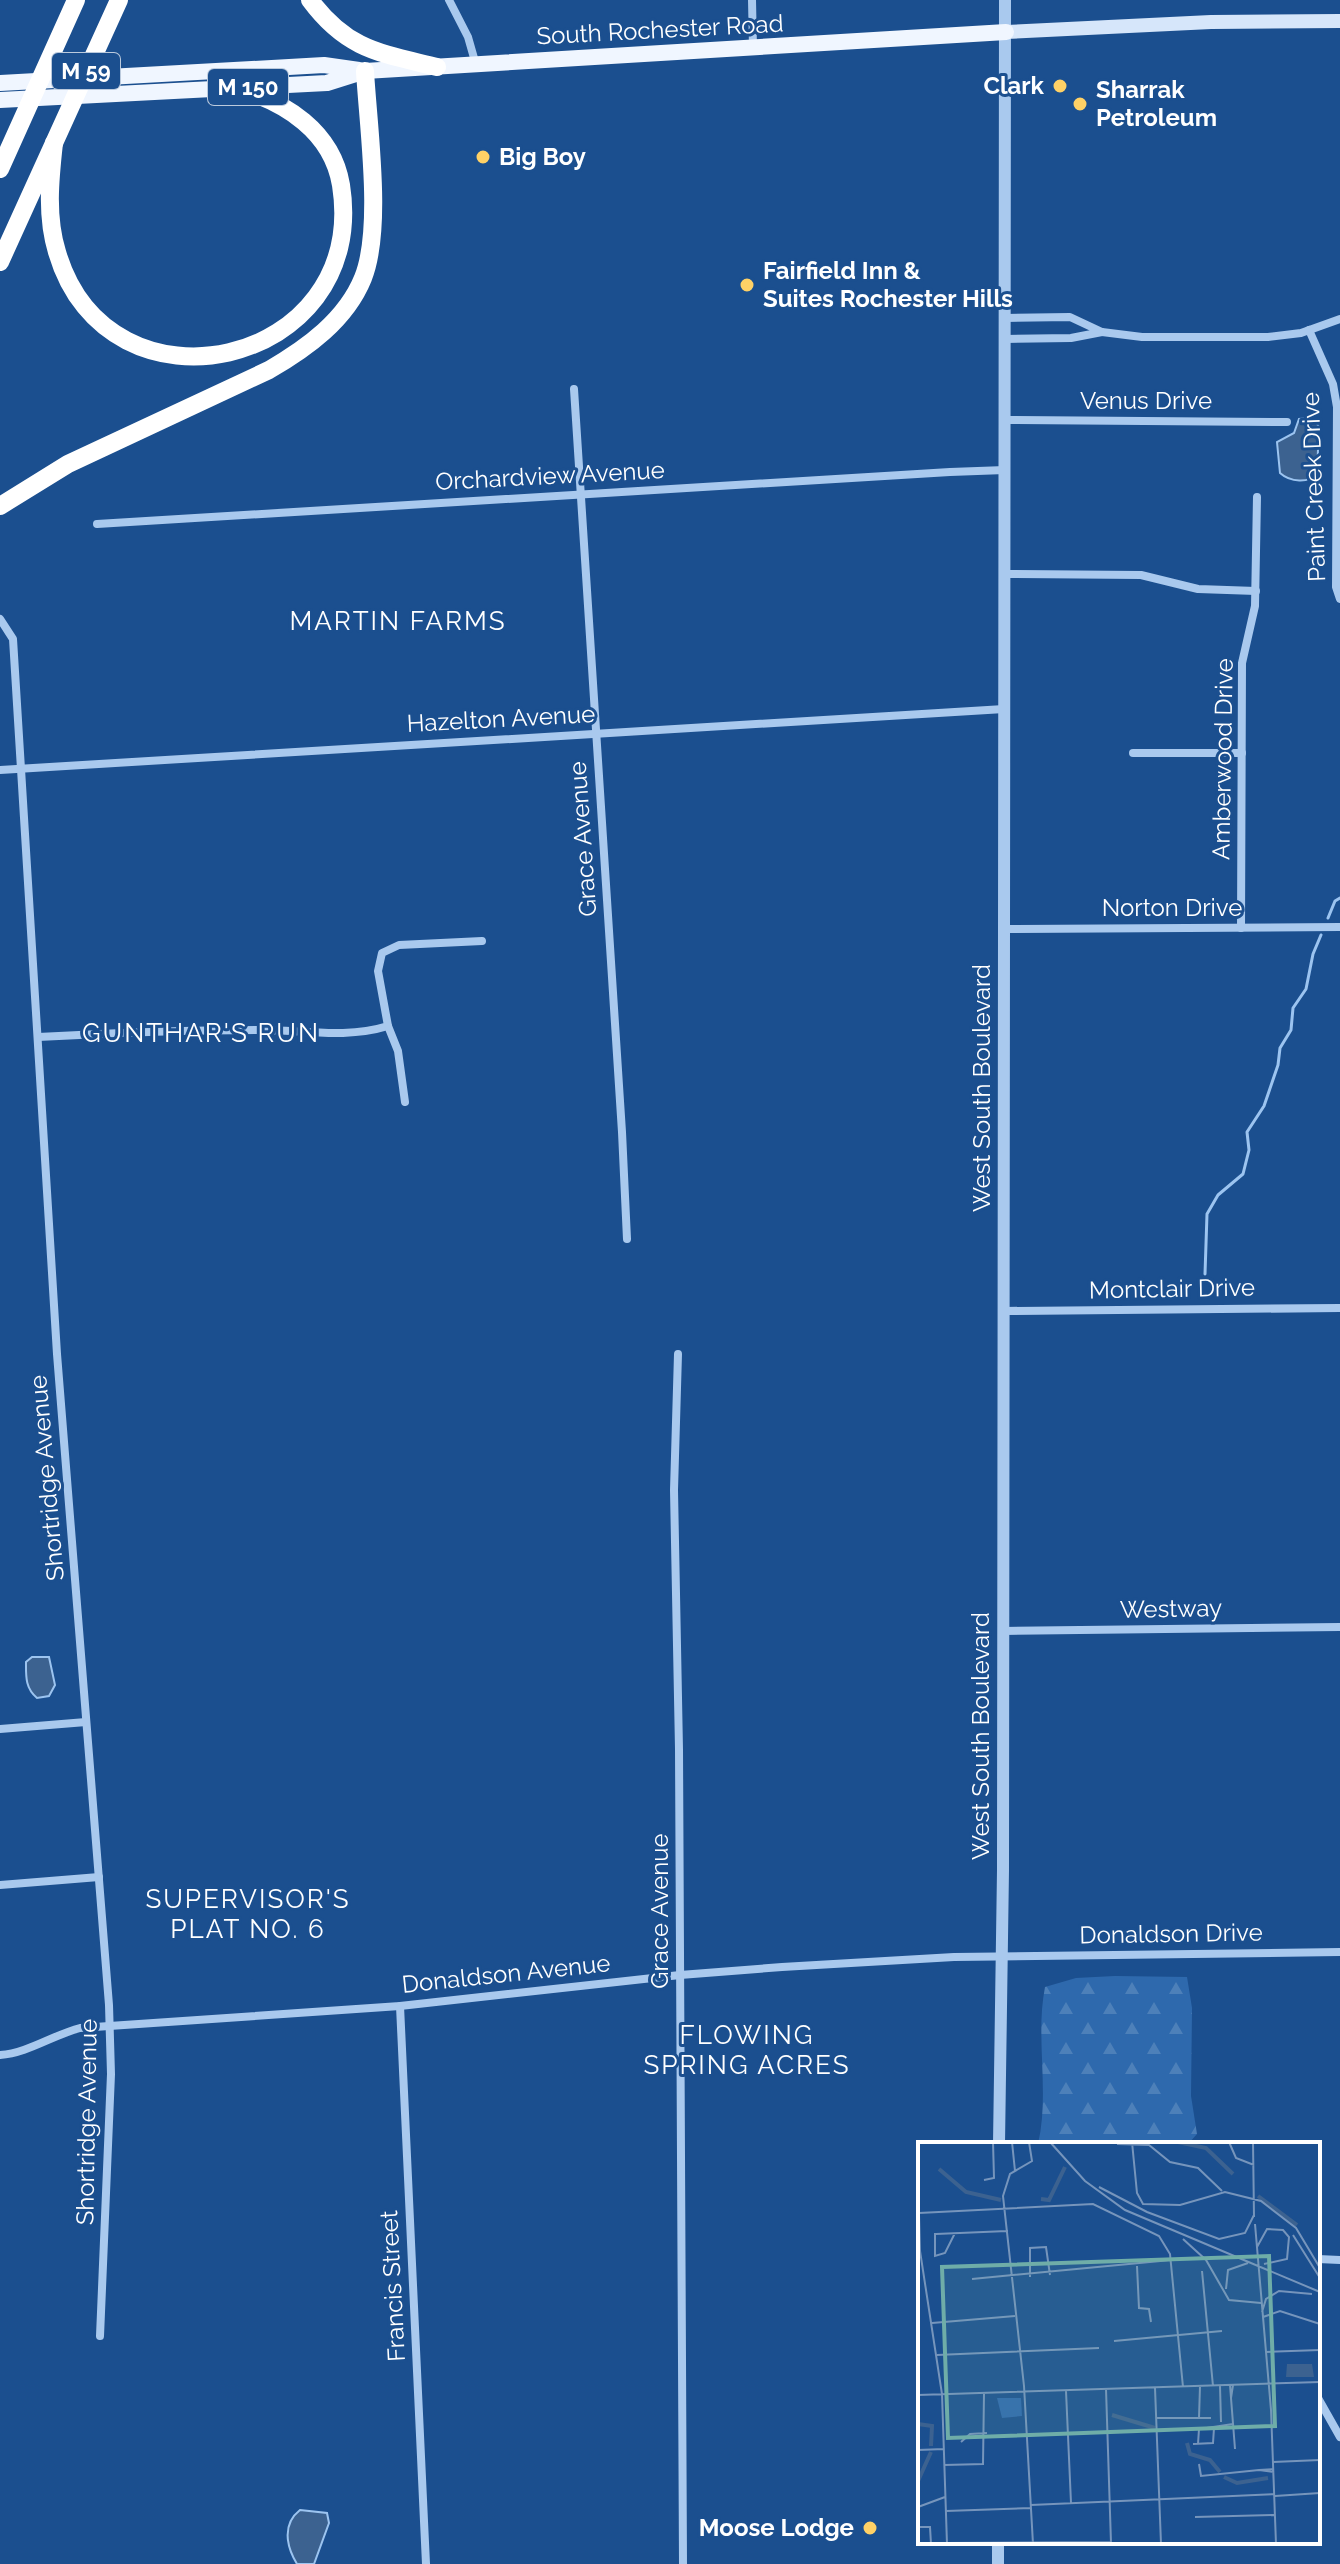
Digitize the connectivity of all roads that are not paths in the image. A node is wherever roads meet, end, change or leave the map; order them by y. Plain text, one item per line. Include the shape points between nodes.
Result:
1 (65, 0) edge
2 (76, 0) edge
3 (119, 0) edge
4 (310, 0) edge
5 (449, 0) edge
6 (752, 0) edge
7 (1005, 0) edge
8 (1340, 21) edge
9 (1006, 32) junction
10 (60, 37) junction
11 (753, 49) junction
12 (476, 65) junction
13 (437, 67) junction
14 (365, 71) junction
15 (0, 83) edge
16 (237, 88) junction
17 (0, 100) edge
18 (54, 143) junction
19 (0, 169) edge
20 (0, 262) edge
21 (1005, 318) junction
22 (1340, 319) edge
23 (1309, 330) junction
24 (1102, 332) junction
25 (1005, 339) junction
26 (574, 389) dead end
27 (1005, 420) junction
28 (1287, 422) dead end
29 (1005, 470) junction
30 (1338, 480) edge
31 (582, 495) junction
32 (1257, 497) dead end
33 (0, 506) edge
34 (97, 524) dead end
35 (1005, 574) junction
36 (1256, 591) junction
37 (1340, 599) edge
38 (0, 619) edge
39 (1004, 709) junction
40 (597, 733) junction
41 (1133, 753) dead end
42 (1242, 753) junction
43 (20, 768) junction
44 (0, 770) edge
45 (1340, 927) edge
46 (1241, 928) junction
47 (1003, 929) junction
48 (482, 941) dead end
49 (388, 1026) junction
50 (38, 1037) junction
51 (405, 1102) dead end
52 (627, 1239) dead end
53 (1340, 1308) edge
54 (1004, 1311) junction
55 (678, 1354) dead end
56 (1340, 1627) edge
57 (1003, 1631) junction
58 (86, 1722) junction
59 (0, 1729) edge
60 (99, 1877) junction
61 (0, 1885) edge
62 (1340, 1952) edge
63 (1002, 1956) junction
64 (680, 1975) junction
65 (400, 2006) junction
66 (111, 2024) junction
67 (0, 2055) edge
68 (999, 2142) edge
69 (1320, 2259) edge
70 (1340, 2260) edge
71 (100, 2336) dead end
72 (1320, 2402) edge
73 (1340, 2437) edge
74 (426, 2564) edge
75 (683, 2564) edge

1 - 10 highway
2 - 10 highway, M 59
3 - 18 highway, M 59
4 - 13 highway via 337,31 358,45
5 - 12 street
6 - 11 street
7 - 9 street, West South Boulevard
8 - 9 main road
9 - 11 main road, South Rochester Road
9 - 21 street, West South Boulevard
10 - 19 highway, M 59
11 - 12 main road, South Rochester Road
12 - 13 main road, South Rochester Road
13 - 14 main road, South Rochester Road
14 - 15 main road, South Rochester Road / M 150 via 324,65
14 - 16 main road, South Rochester Road / M 150 via 327,83
14 - 33 highway via 373,228 363,278 334,322 269,370 68,464
16 - 17 main road, South Rochester Road / M 150
16 - 18 highway via 291,109 313,129 329,150 344,202 343,231 321,288 290,325 246,349 176,356 145,348 99,319 71,285 57,253 50,201
18 - 20 highway, M 59
21 - 24 street via 1070,317
21 - 25 street, West South Boulevard
22 - 23 street
23 - 24 street via 1268,337
23 - 30 street, Paint Creek Drive via 1335,394
24 - 25 street
25 - 27 street, West South Boulevard
26 - 31 street, Grace Avenue
27 - 28 street, Venus Drive
27 - 29 street, West South Boulevard
29 - 31 street, Orchardview Avenue
29 - 35 street, West South Boulevard
30 - 37 street, Paint Creek Drive
31 - 34 street, Orchardview Avenue
31 - 40 street, Grace Avenue
32 - 36 street, Amberwood Drive
35 - 36 street via 1141,575 1198,589
35 - 39 street, West South Boulevard
36 - 42 street, Amberwood Drive via 1243,657
38 - 43 street, Shortridge Avenue via 13,639
39 - 40 street, Hazelton Avenue
39 - 47 street, West South Boulevard
40 - 43 street, Hazelton Avenue
40 - 52 street, Grace Avenue
41 - 42 street
42 - 46 street, Amberwood Drive
43 - 44 street, Hazelton Avenue
43 - 50 street, Shortridge Avenue
45 - 46 street, Norton Drive
46 - 47 street, Norton Drive
47 - 54 street, West South Boulevard
48 - 49 street via 399,945 382,953 378,971
49 - 50 street via 350,1034 167,1030
49 - 51 street via 401,1063
50 - 58 street, Shortridge Avenue
53 - 54 street, Montclair Drive
54 - 57 street, West South Boulevard
55 - 64 street, Grace Avenue via 674,1490
56 - 57 street, Westway
57 - 63 street, West South Boulevard
58 - 59 street
58 - 60 street, Shortridge Avenue
60 - 61 street
60 - 66 street, Shortridge Avenue
62 - 63 street, Donaldson Drive
63 - 64 street, Donaldson Avenue
63 - 68 street, West South Boulevard
64 - 65 street, Donaldson Avenue
64 - 75 street, Grace Avenue
65 - 66 street, Donaldson Avenue
65 - 74 street, Francis Street
66 - 67 street, Donaldson Avenue via 61,2033
66 - 71 street, Shortridge Avenue
69 - 70 street
72 - 73 street

